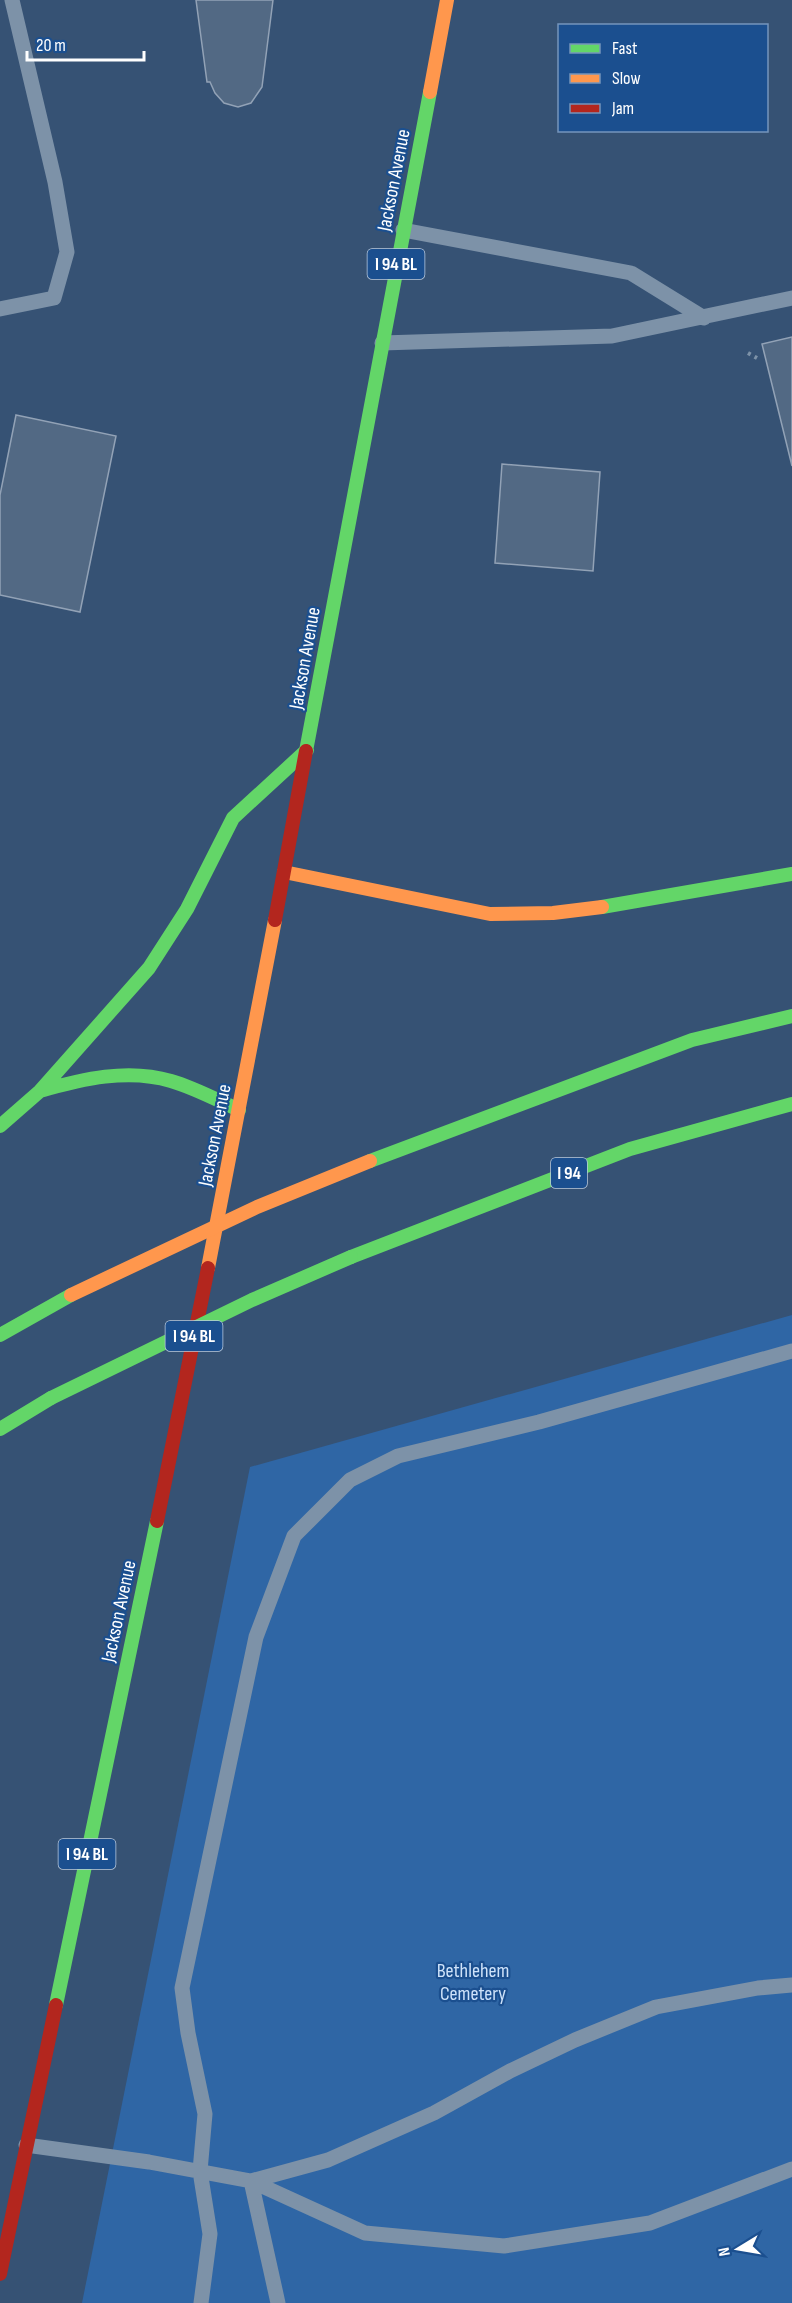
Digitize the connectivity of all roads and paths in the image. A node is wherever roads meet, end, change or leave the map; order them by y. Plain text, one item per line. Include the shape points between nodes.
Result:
1 (12, 0) edge
2 (447, 0) edge
3 (403, 230) junction
4 (792, 298) edge
5 (0, 309) edge
6 (704, 318) junction
7 (382, 343) junction
8 (748, 353) dead end
9 (757, 358) dead end
10 (307, 750) junction
11 (284, 872) junction
12 (792, 874) edge
13 (792, 1016) edge
14 (40, 1091) junction
15 (792, 1104) edge
16 (239, 1110) junction
17 (0, 1126) edge
18 (0, 1335) edge
19 (792, 1351) edge
20 (0, 1428) edge
21 (792, 1985) edge
22 (26, 2145) junction
23 (792, 2169) edge
24 (200, 2171) junction
25 (251, 2181) junction
26 (0, 2274) edge
27 (201, 2303) edge
28 (278, 2303) edge

1 - 5 lane via 55,182 67,252 54,298
2 - 3 main road, Jackson Avenue / I 94 BL
3 - 6 lane via 631,273
3 - 7 main road, Jackson Avenue / I 94 BL
4 - 6 lane
6 - 7 lane via 612,336
7 - 10 main road, Jackson Avenue / I 94 BL
8 - 9 path
10 - 11 main road, Jackson Avenue / I 94 BL
10 - 14 main road via 233,818 187,909 149,968
11 - 12 main road via 490,914 553,913 637,903
11 - 16 main road, Jackson Avenue / I 94 BL
13 - 18 main road, bridge via 692,1040 370,1161 258,1207 71,1295
14 - 16 main road via 89,1077 130,1075 170,1081
14 - 17 main road
15 - 20 main road, I 94, bridge via 630,1149 351,1257 252,1300 51,1398
16 - 22 main road, Jackson Avenue / I 94 BL
19 - 24 lane via 539,1422 398,1456 350,1480 294,1536 256,1637 182,1988 206,2114
21 - 25 lane via 656,2007 575,2040 434,2113 328,2160
22 - 24 lane
22 - 26 main road, Jackson Avenue / I 94 BL
23 - 25 lane via 650,2223 504,2247 364,2233
24 - 25 lane
24 - 27 lane via 210,2234
25 - 28 lane

